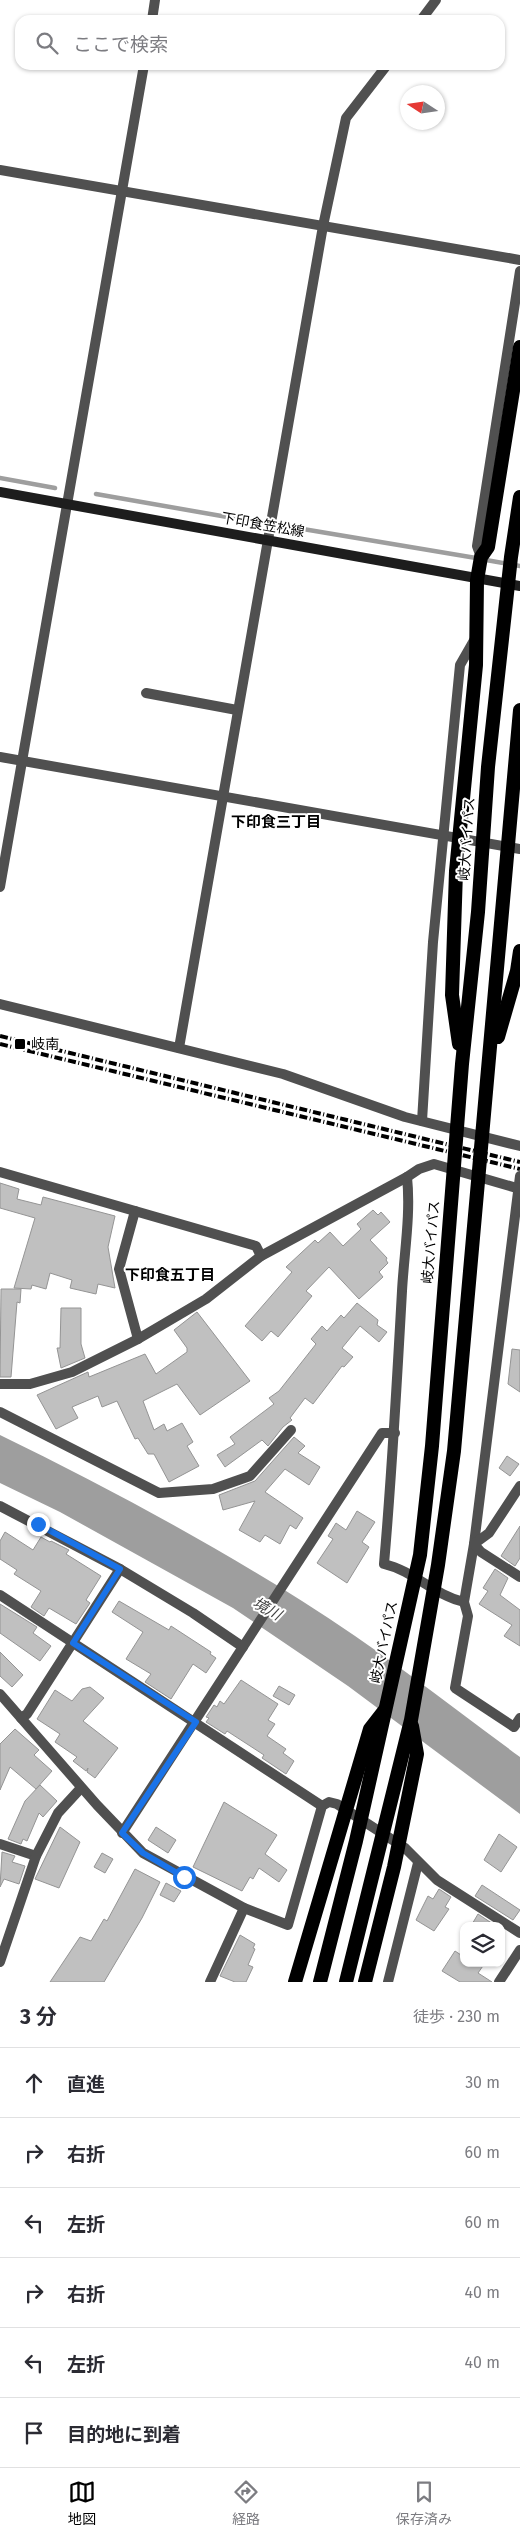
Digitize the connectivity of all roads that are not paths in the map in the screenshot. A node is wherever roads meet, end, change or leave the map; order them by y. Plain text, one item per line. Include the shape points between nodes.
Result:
1 (155, 0) edge
2 (436, 0) edge
3 (153, 15) edge
4 (425, 15) edge
5 (143, 70) edge
6 (382, 70) edge
7 (0, 170) edge
8 (122, 191) junction
9 (324, 226) junction
10 (520, 260) edge
11 (520, 271) edge
12 (520, 347) edge
13 (0, 492) edge
14 (520, 497) edge
15 (67, 504) junction
16 (267, 539) junction
17 (480, 557) junction
18 (477, 580) junction
19 (520, 586) edge
20 (477, 636) junction
21 (146, 694) dead end
22 (238, 710) junction
23 (520, 710) edge
24 (0, 757) edge
25 (23, 762) junction
26 (222, 797) junction
27 (442, 835) junction
28 (520, 849) edge
29 (0, 887) edge
30 (520, 951) edge
31 (0, 1004) edge
32 (179, 1048) junction
33 (462, 1064) junction
34 (490, 1064) junction
35 (422, 1122) junction
36 (520, 1146) edge
37 (0, 1172) edge
38 (520, 1176) edge
39 (407, 1177) junction
40 (520, 1188) edge
41 (135, 1210) junction
42 (261, 1256) junction
43 (138, 1340) junction
44 (0, 1384) edge
45 (0, 1412) edge
46 (290, 1430) dead end
47 (395, 1433) junction
48 (520, 1486) edge
49 (0, 1506) edge
50 (474, 1544) junction
51 (120, 1569) junction
52 (520, 1577) edge
53 (0, 1595) edge
54 (464, 1602) junction
55 (73, 1643) junction
56 (243, 1647) junction
57 (0, 1694) edge
58 (387, 1707) junction
59 (20, 1718) junction
60 (520, 1718) edge
61 (411, 1720) junction
62 (196, 1722) junction
63 (517, 1729) edge
64 (81, 1788) junction
65 (322, 1806) junction
66 (122, 1833) junction
67 (0, 1844) edge
68 (36, 1856) junction
69 (418, 1863) junction
70 (244, 1908) junction
71 (520, 1933) edge
72 (520, 1950) edge
73 (0, 1962) edge
74 (210, 1982) edge
75 (295, 1982) edge
76 (320, 1982) edge
77 (346, 1982) edge
78 (365, 1982) edge
79 (388, 1982) edge
80 (499, 1982) edge

1 - 3 street
2 - 4 street
5 - 8 street
6 - 9 street via 346,118
7 - 8 street
8 - 9 street
8 - 15 street
9 - 10 street
9 - 16 street
11 - 17 street via 477,546
12 - 17 highway via 488,547
13 - 15 main road, 下印食笠松線
14 - 33 highway, 岐大バイパス via 488,767 478,912
15 - 16 main road, 下印食笠松線
15 - 25 street
16 - 18 main road, 下印食笠松線
16 - 22 street
17 - 18 highway
18 - 19 main road, 下印食笠松線
18 - 20 highway
20 - 27 street via 460,665
20 - 33 highway via 456,871 452,995
21 - 22 street
22 - 26 street
23 - 34 highway
24 - 25 street
25 - 26 street
25 - 29 street
26 - 27 street
26 - 32 street
27 - 28 street
27 - 35 street
30 - 34 highway
31 - 32 street
32 - 35 street via 283,1074
33 - 58 highway, 岐大バイパス via 432,1446 420,1555
34 - 61 highway via 454,1451
35 - 36 street
37 - 41 street
38 - 40 street
39 - 40 street via 419,1168 434,1164
39 - 42 street
39 - 47 street via 409,1198 404,1237
40 - 50 street
41 - 42 street via 256,1246
41 - 43 street via 119,1269
42 - 43 street via 206,1299
43 - 44 street via 72,1372 30,1384
45 - 46 street via 159,1493 213,1489 250,1476
47 - 54 street via 384,1564 400,1568 447,1598
47 - 56 street via 382,1433
48 - 50 street via 489,1533
49 - 51 street
50 - 52 street
50 - 54 street
51 - 55 street
51 - 56 street
53 - 55 street
54 - 63 street via 468,1616 456,1688
55 - 59 street via 27,1714
55 - 62 street
56 - 62 street
57 - 59 street
58 - 75 highway via 370,1729
58 - 76 highway, 岐大バイパス
59 - 64 street
60 - 63 street
61 - 77 highway
61 - 78 highway via 418,1754
62 - 65 street
62 - 66 street
64 - 66 street
64 - 68 street via 58,1813
65 - 69 street via 329,1802 337,1804 405,1848
65 - 70 street via 288,1925
66 - 70 street via 143,1853
67 - 68 street
68 - 73 street
69 - 71 street via 437,1880
69 - 79 street
70 - 74 street
72 - 80 street

